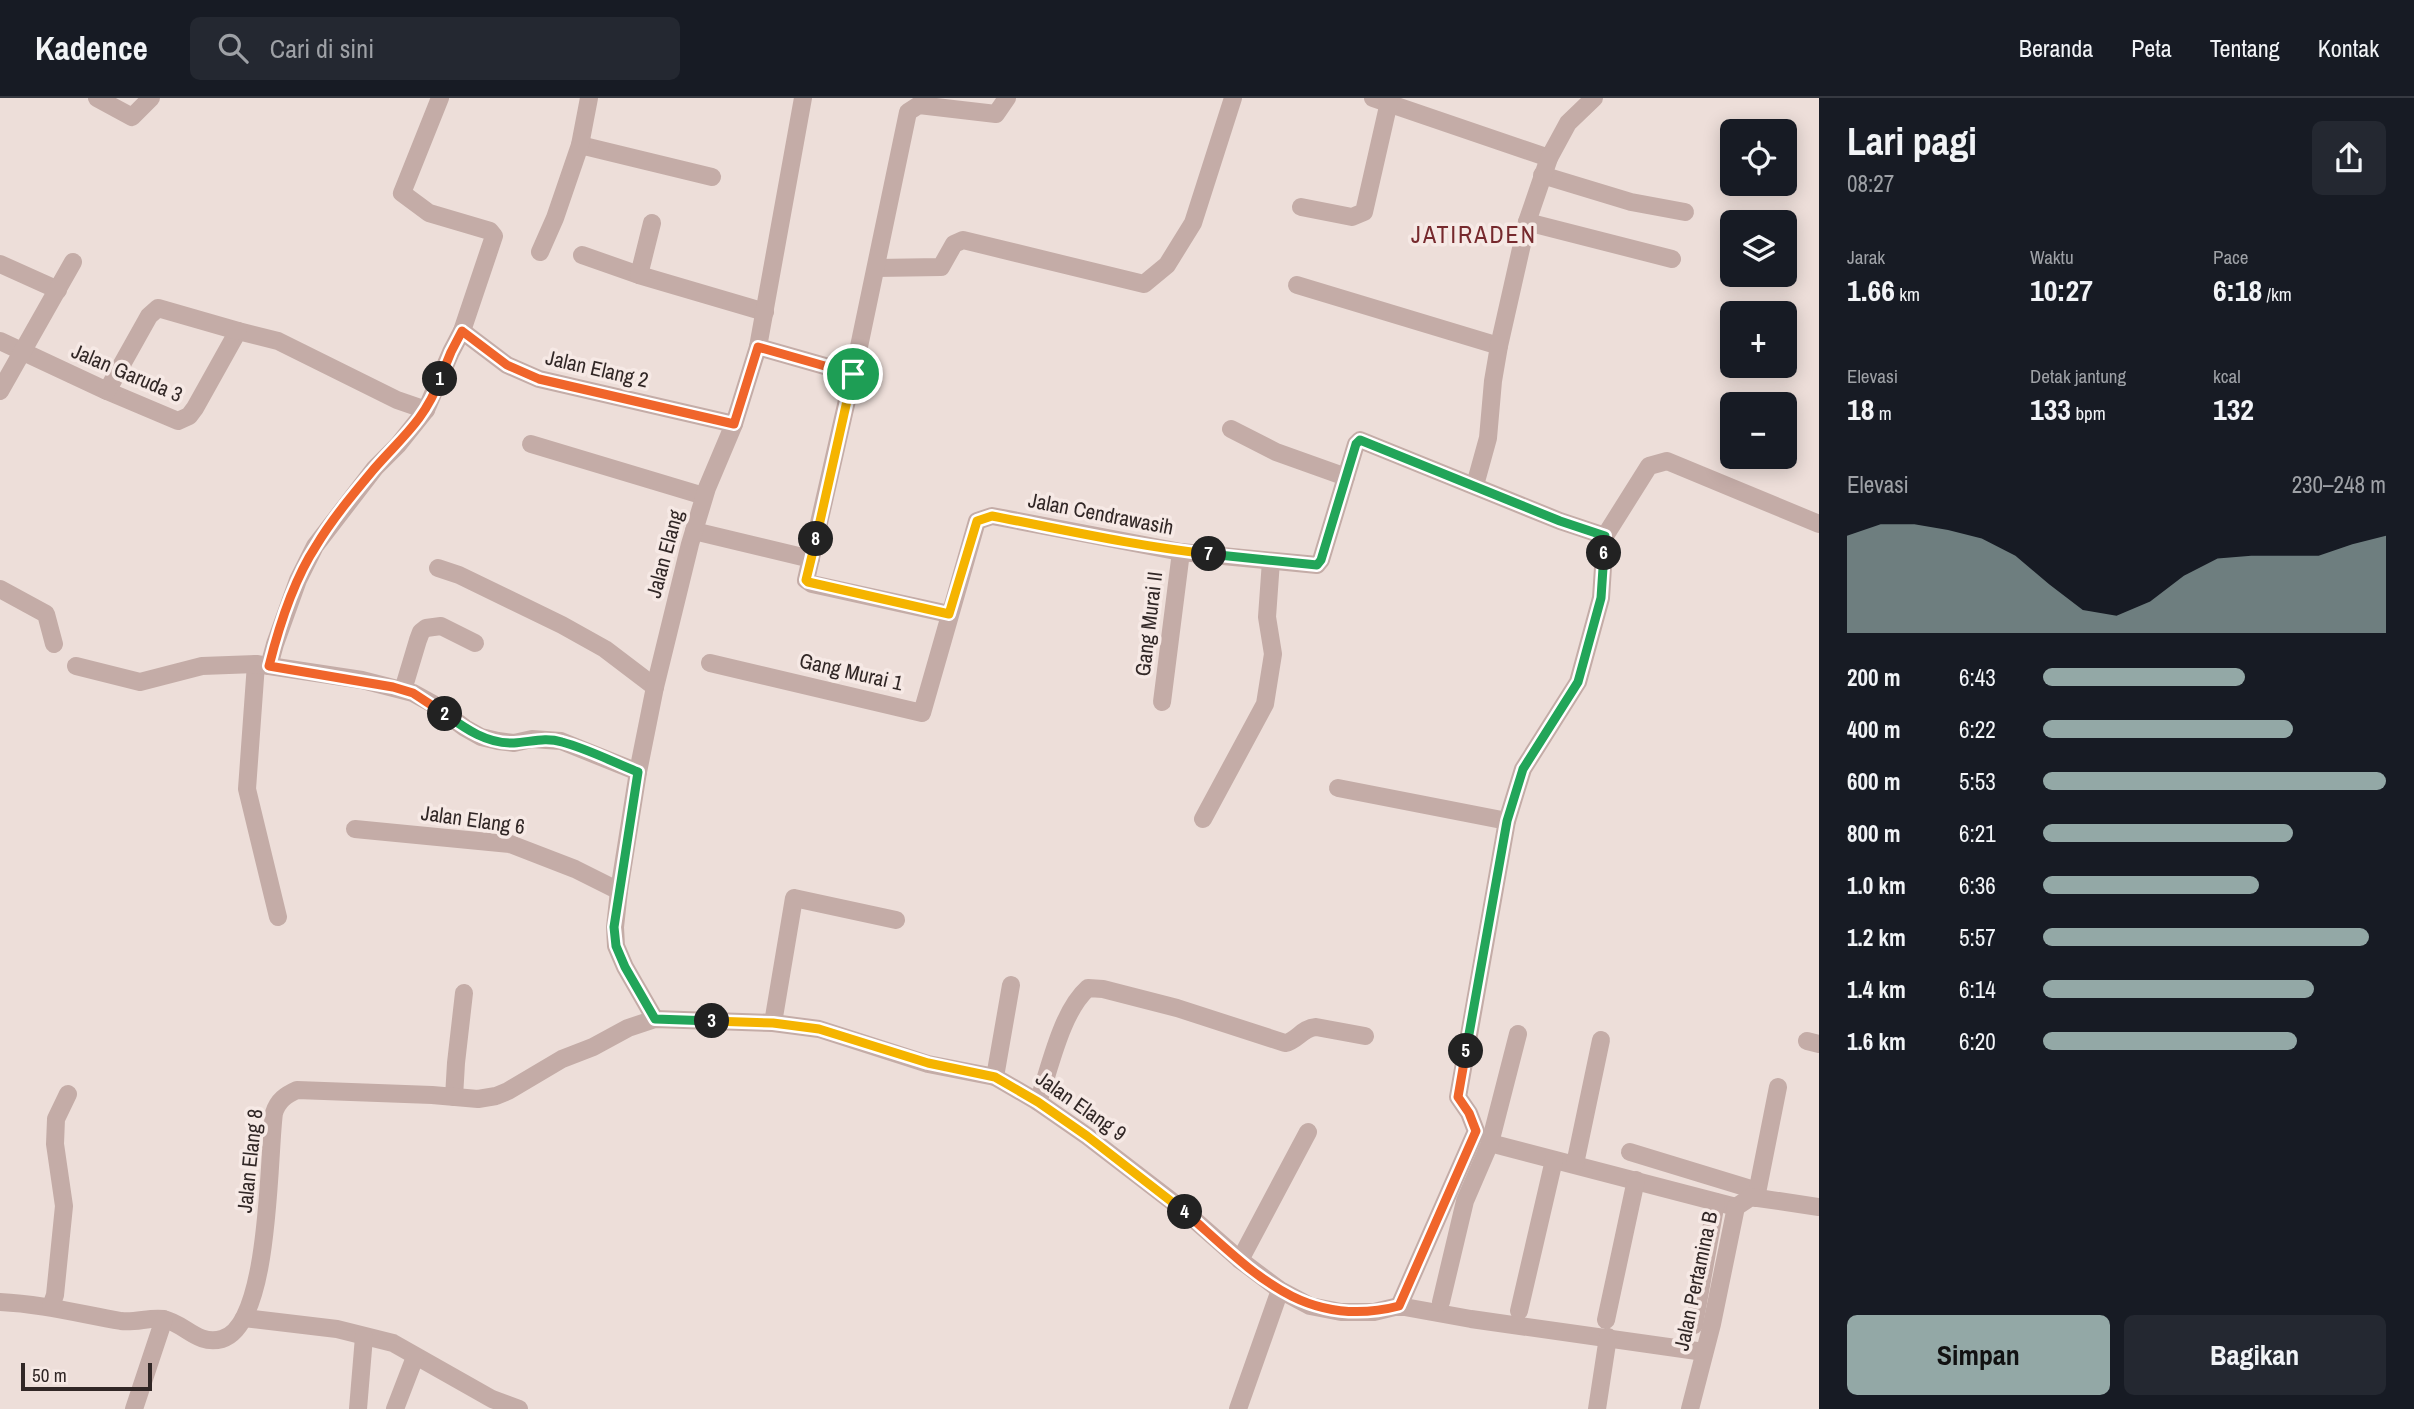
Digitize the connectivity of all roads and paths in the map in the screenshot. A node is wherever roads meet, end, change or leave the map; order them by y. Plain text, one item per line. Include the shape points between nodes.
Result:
1 (97, 98) edge
2 (151, 98) edge
3 (440, 98) edge
4 (589, 98) edge
5 (803, 98) edge
6 (1007, 98) edge
7 (1233, 98) edge
8 (1594, 98) edge
9 (1381, 100) edge
10 (580, 145) junction
11 (1546, 167) junction
12 (712, 177) dead end
13 (1301, 207) dead end
14 (1685, 212) dead end
15 (1527, 222) junction
16 (652, 223) dead end
17 (540, 252) dead end
18 (582, 255) dead end
19 (1672, 259) dead end
20 (73, 262) dead end
21 (0, 264) edge
22 (876, 268) junction
23 (639, 275) junction
24 (1297, 285) dead end
25 (58, 290) junction
26 (765, 312) junction
27 (238, 331) junction
28 (462, 331) junction
29 (0, 341) edge
30 (1499, 346) junction
31 (758, 347) junction
32 (22, 352) junction
33 (853, 374) junction
34 (0, 391) edge
35 (107, 391) junction
36 (426, 410) junction
37 (734, 424) junction
38 (1231, 429) dead end
39 (531, 444) dead end
40 (1346, 477) junction
41 (1475, 485) junction
42 (704, 496) junction
43 (1819, 524) edge
44 (694, 531) junction
45 (1605, 536) junction
46 (1181, 552) junction
47 (811, 559) junction
48 (1271, 561) junction
49 (438, 568) dead end
50 (0, 589) edge
51 (949, 614) junction
52 (475, 643) dead end
53 (54, 644) dead end
54 (710, 663) dead end
55 (263, 665) junction
56 (76, 666) dead end
57 (655, 687) junction
58 (403, 690) junction
59 (1162, 702) dead end
60 (638, 772) junction
61 (1338, 788) dead end
62 (1203, 819) dead end
63 (1507, 821) junction
64 (355, 829) dead end
65 (619, 891) junction
66 (278, 917) dead end
67 (896, 920) dead end
68 (1011, 985) dead end
69 (464, 993) dead end
70 (655, 1019) junction
71 (773, 1023) junction
72 (1518, 1034) dead end
73 (1364, 1036) dead end
74 (1601, 1040) dead end
75 (995, 1077) junction
76 (1778, 1087) dead end
77 (68, 1094) dead end
78 (454, 1097) junction
79 (1038, 1102) junction
80 (1308, 1132) dead end
81 (1490, 1143) junction
82 (1630, 1152) dead end
83 (1554, 1160) junction
84 (1575, 1164) junction
85 (1636, 1180) junction
86 (1748, 1201) junction
87 (1716, 1202) junction
88 (1819, 1207) edge
89 (1240, 1260) junction
90 (1280, 1290) junction
91 (0, 1302) edge
92 (1441, 1302) dead end
93 (51, 1306) junction
94 (1399, 1306) junction
95 (1519, 1311) dead end
96 (244, 1318) junction
97 (164, 1319) junction
98 (1694, 1325) dead end
99 (1607, 1329) junction
100 (365, 1337) junction
101 (1704, 1352) junction
102 (415, 1357) junction
103 (134, 1409) edge
104 (358, 1409) edge
105 (395, 1409) edge
106 (519, 1409) edge
107 (1238, 1409) edge
108 (1597, 1409) edge
109 (1690, 1409) edge

1 - 2 street via 132,117
3 - 28 street via 402,193 429,213 493,233
4 - 10 street
5 - 26 street, Jalan Elang
6 - 22 street via 996,114 919,105 908,112
7 - 22 street via 1193,223 1167,265 1144,284 962,240 954,244 941,267
8 - 11 street via 1568,123
9 - 11 street
9 - 13 street via 1364,212 1352,217
10 - 12 street
10 - 17 street
11 - 14 street via 1631,202
11 - 15 street
15 - 19 street
15 - 30 street
16 - 23 street
18 - 23 street
20 - 25 street
21 - 25 street
22 - 33 street
23 - 26 street
24 - 30 street
25 - 32 street
26 - 31 street, Jalan Elang
27 - 35 street via 158,308
27 - 35 street, Jalan Garuda 3 via 183,421
27 - 36 street via 278,341
28 - 36 street
28 - 37 street, Jalan Elang 2 via 507,365 539,379
29 - 32 street, Jalan Garuda 3
30 - 41 street via 1488,438
31 - 33 street
31 - 37 street, Jalan Elang
32 - 34 street
32 - 35 street, Jalan Garuda 3
33 - 47 street
36 - 55 street via 315,546
37 - 42 street, Jalan Elang
38 - 40 street via 1276,452
39 - 42 street
40 - 41 street, Jalan Cendrawasih via 1356,444 1365,440
40 - 48 street, Jalan Cendrawasih via 1317,565
41 - 45 street, Jalan Cendrawasih
42 - 44 street, Jalan Elang
43 - 45 street via 1667,461 1649,466
44 - 47 street
44 - 57 street, Jalan Elang
45 - 63 street via 1601,598 1578,682 1523,769
46 - 48 street, Jalan Cendrawasih
46 - 51 street, Jalan Cendrawasih via 984,517 977,521 970,538
46 - 59 street, Gang Murai II
47 - 51 street via 806,580 812,584
48 - 62 street via 1267,617 1273,654 1265,704
49 - 57 street via 562,625 605,649
50 - 53 street via 46,614
51 - 54 street, Gang Murai 1 via 922,713
52 - 58 street via 441,626 426,628
55 - 56 street via 202,666 140,682
55 - 58 street
55 - 66 street via 247,789
57 - 60 street, Jalan Elang
58 - 60 street via 481,737 514,743 561,741
60 - 65 street, Jalan Elang
61 - 63 street
63 - 94 street via 1458,1097 1476,1131
64 - 65 street, Jalan Elang 6 via 510,844
65 - 70 street, Jalan Elang via 616,946
67 - 71 street via 794,898
68 - 75 street
69 - 78 street
70 - 71 street, Jalan Elang 9
70 - 78 street, Jalan Elang 8 via 562,1059 496,1096
71 - 75 street, Jalan Elang 9 via 819,1029 928,1063
72 - 81 street
73 - 79 street via 1315,1027 1285,1043 1177,1008 1088,988 1066,1021
74 - 84 street
75 - 79 street, Jalan Elang 9
76 - 86 street, Jalan Pertamina B
77 - 93 street via 56,1119 64,1206
78 - 96 street, Jalan Elang 8 via 297,1090 282,1099 273,1122 266,1223
79 - 89 street, Jalan Elang 9 via 1182,1209
80 - 89 street
81 - 83 street
81 - 92 street via 1465,1201
82 - 86 street via 1748,1188
83 - 84 street
83 - 95 street
84 - 85 street
85 - 87 street
85 - 99 street
86 - 87 street
86 - 88 street
86 - 101 street, Jalan Pertamina B
87 - 98 street
89 - 90 street, Jalan Elang 9
90 - 94 street, Jalan Elang 9 via 1310,1306 1340,1312
90 - 107 street
91 - 93 street
93 - 97 street via 124,1322
94 - 99 street via 1471,1319
96 - 97 street via 219,1340 201,1340
96 - 100 street via 337,1329
97 - 103 street
99 - 101 street
99 - 108 street
100 - 102 street via 393,1343
100 - 104 street
101 - 109 street, Jalan Pertamina B
102 - 105 street
102 - 106 street

